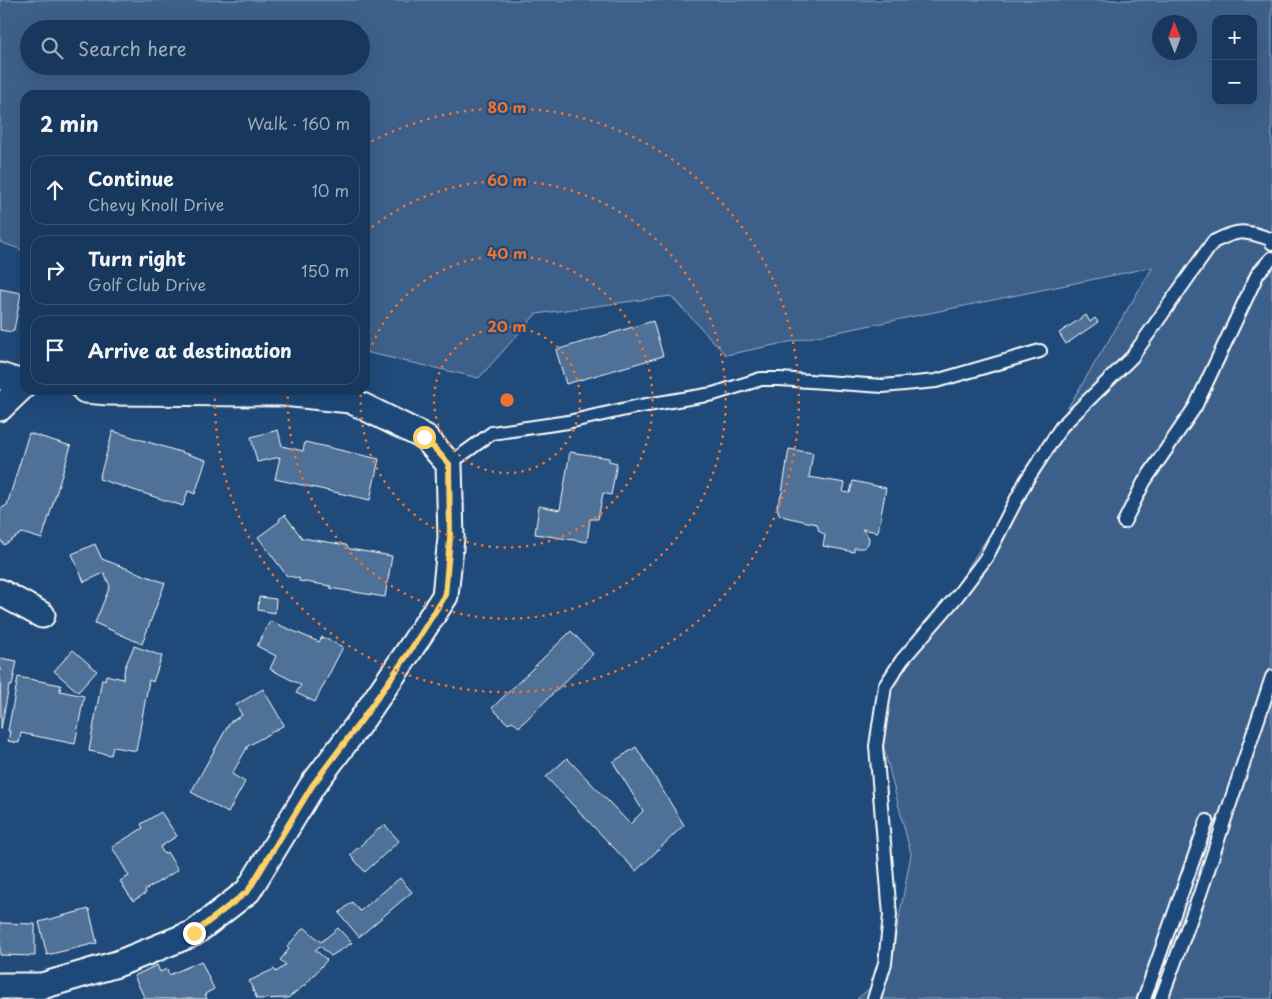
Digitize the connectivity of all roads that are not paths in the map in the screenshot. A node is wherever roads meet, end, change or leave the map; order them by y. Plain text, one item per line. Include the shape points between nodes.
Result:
1 (1272, 243) edge
2 (1272, 258) edge
3 (1040, 351) dead end
4 (0, 376) edge
5 (20, 382) edge
6 (20, 389) edge
7 (303, 395) edge
8 (0, 408) edge
9 (449, 464) junction
10 (1124, 522) dead end
11 (0, 592) edge
12 (42, 615) dead end
13 (1272, 677) edge
14 (1207, 821) dead end
15 (0, 986) edge
16 (874, 999) edge
17 (1144, 999) edge
18 (1161, 999) edge

1 - 16 lane via 1270,239 1253,233 1234,232 1213,242 1132,357 1062,426 1026,481 986,558 902,660 885,686 876,746 890,915 885,963
2 - 10 lane via 1258,273 1194,407 1144,482
3 - 9 lane via 936,381 883,386 761,379 713,394 492,433
4 - 5 street
6 - 8 street
7 - 9 street via 350,400 424,437
9 - 15 street via 450,538 445,596 408,654 312,786 248,891 194,933 118,964 42,986
11 - 12 street
13 - 18 lane via 1200,894
14 - 17 lane

